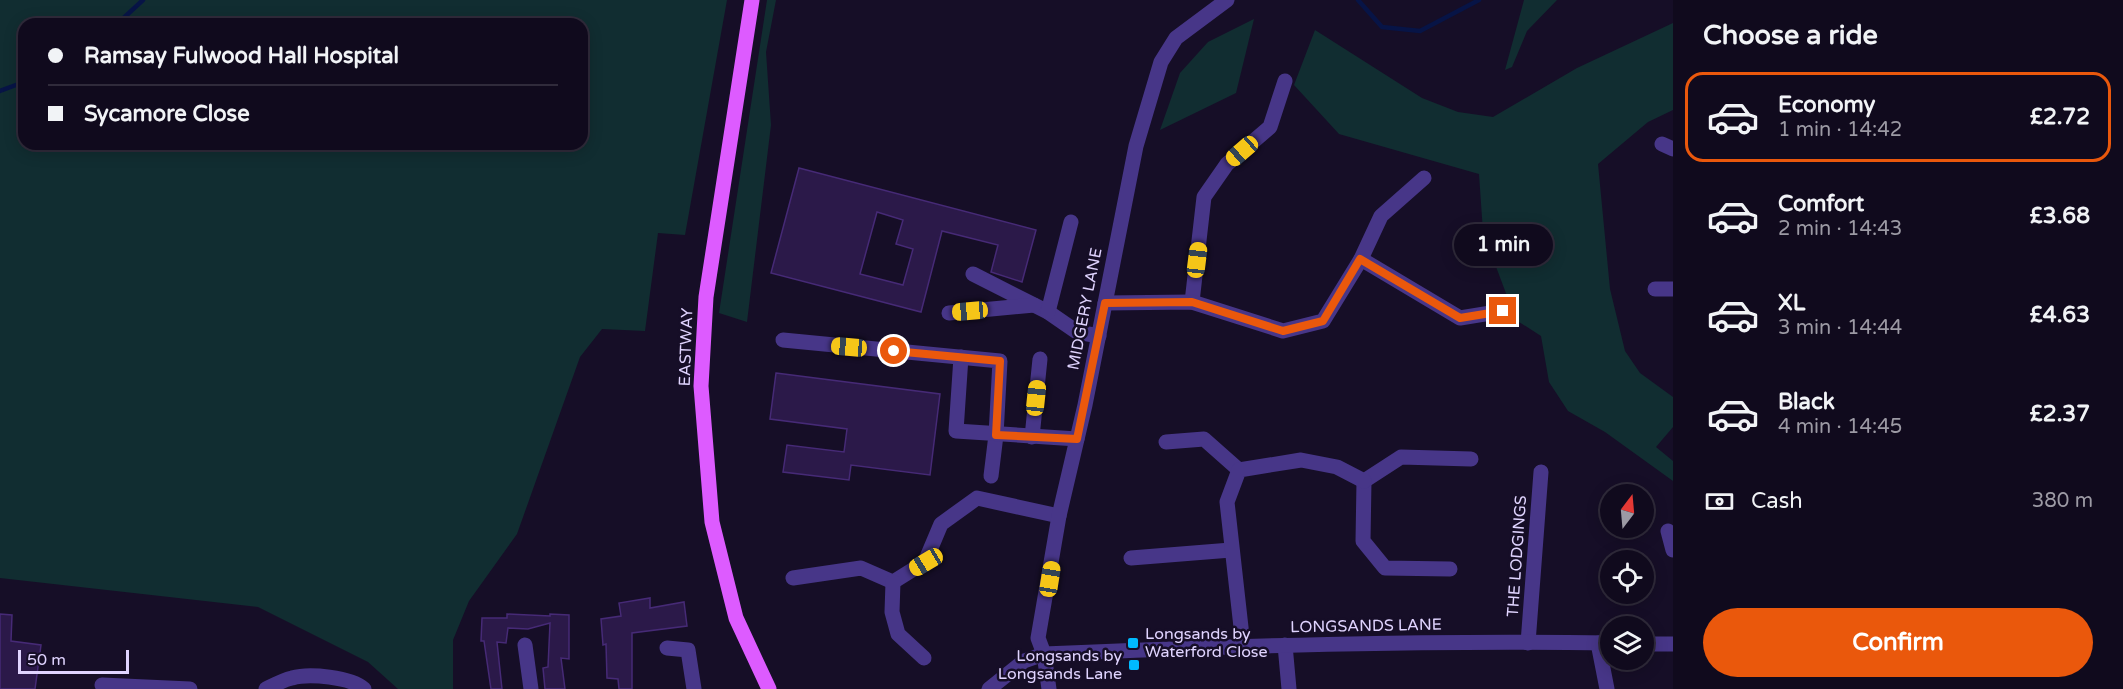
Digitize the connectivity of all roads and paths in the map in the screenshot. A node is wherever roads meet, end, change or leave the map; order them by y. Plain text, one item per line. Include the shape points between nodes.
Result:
1 (752, 0) edge
2 (1227, 0) edge
3 (1285, 81) dead end
4 (1424, 178) dead end
5 (1071, 222) dead end
6 (1360, 259) junction
7 (973, 274) dead end
8 (1655, 289) dead end
9 (1673, 289) edge
10 (1192, 302) junction
11 (1105, 303) junction
12 (1034, 305) junction
13 (1503, 311) dead end
14 (1048, 312) junction
15 (949, 313) dead end
16 (1099, 336) junction
17 (783, 340) dead end
18 (961, 357) junction
19 (1040, 360) dead end
20 (996, 435) junction
21 (1032, 437) junction
22 (1077, 439) junction
23 (1166, 442) dead end
24 (1471, 459) dead end
25 (1239, 470) junction
26 (1541, 472) dead end
27 (991, 476) dead end
28 (1364, 481) junction
29 (1059, 516) junction
30 (1668, 531) dead end
31 (1231, 550) junction
32 (1673, 550) edge
33 (1131, 558) dead end
34 (1450, 568) dead end
35 (793, 578) dead end
36 (893, 582) junction
37 (1528, 643) junction
38 (1600, 643) edge
39 (1654, 644) edge
40 (1673, 644) edge
41 (525, 645) dead end
42 (1243, 645) junction
43 (1285, 645) junction
44 (667, 648) dead end
45 (1044, 654) junction
46 (924, 658) dead end
47 (1606, 670) edge
48 (318, 683) edge
49 (102, 685) dead end
50 (190, 689) edge
51 (266, 689) edge
52 (364, 689) edge
53 (531, 689) edge
54 (694, 689) edge
55 (769, 689) edge
56 (989, 689) edge
57 (1049, 689) edge
58 (1289, 689) edge
59 (1607, 689) edge

1 - 55 main road, EASTWAY via 706,297 701,386 712,522 736,618
2 - 11 street, MIDGERY LANE via 1176,38 1161,62 1136,146
3 - 10 street via 1270,127 1227,164 1204,197
4 - 6 street via 1381,216
5 - 14 street
6 - 10 street via 1323,321 1283,331
6 - 13 street via 1460,318
7 - 12 street
8 - 9 street
10 - 11 street
11 - 16 street, MIDGERY LANE
12 - 14 street
12 - 15 street
14 - 16 street via 1077,332
16 - 22 street, MIDGERY LANE
17 - 18 street
18 - 20 street via 1000,361
18 - 20 street via 956,431
19 - 21 street
20 - 21 street
20 - 27 street
21 - 22 street
22 - 29 street, MIDGERY LANE
23 - 25 street via 1204,440
24 - 28 street via 1401,457
25 - 28 street via 1301,460 1337,466
25 - 31 street via 1227,502
26 - 37 street, THE LODGINGS
28 - 34 street via 1363,541 1385,568
29 - 36 street via 976,498 941,524 926,562
29 - 45 street, MIDGERY LANE via 1038,638
30 - 32 street
31 - 33 street
31 - 42 street
35 - 36 street via 861,568
36 - 46 street via 892,612 898,634
37 - 38 street, LONGSANDS LANE
37 - 43 street, LONGSANDS LANE
39 - 40 street
41 - 53 street
42 - 43 street, LONGSANDS LANE
42 - 45 street, LONGSANDS LANE
43 - 58 street
44 - 54 street via 688,650
45 - 56 street, LONGSANDS LANE via 1024,661
45 - 57 street, MIDGERY LANE
47 - 59 street
48 - 51 street via 293,677
48 - 52 street via 339,677
49 - 50 street

